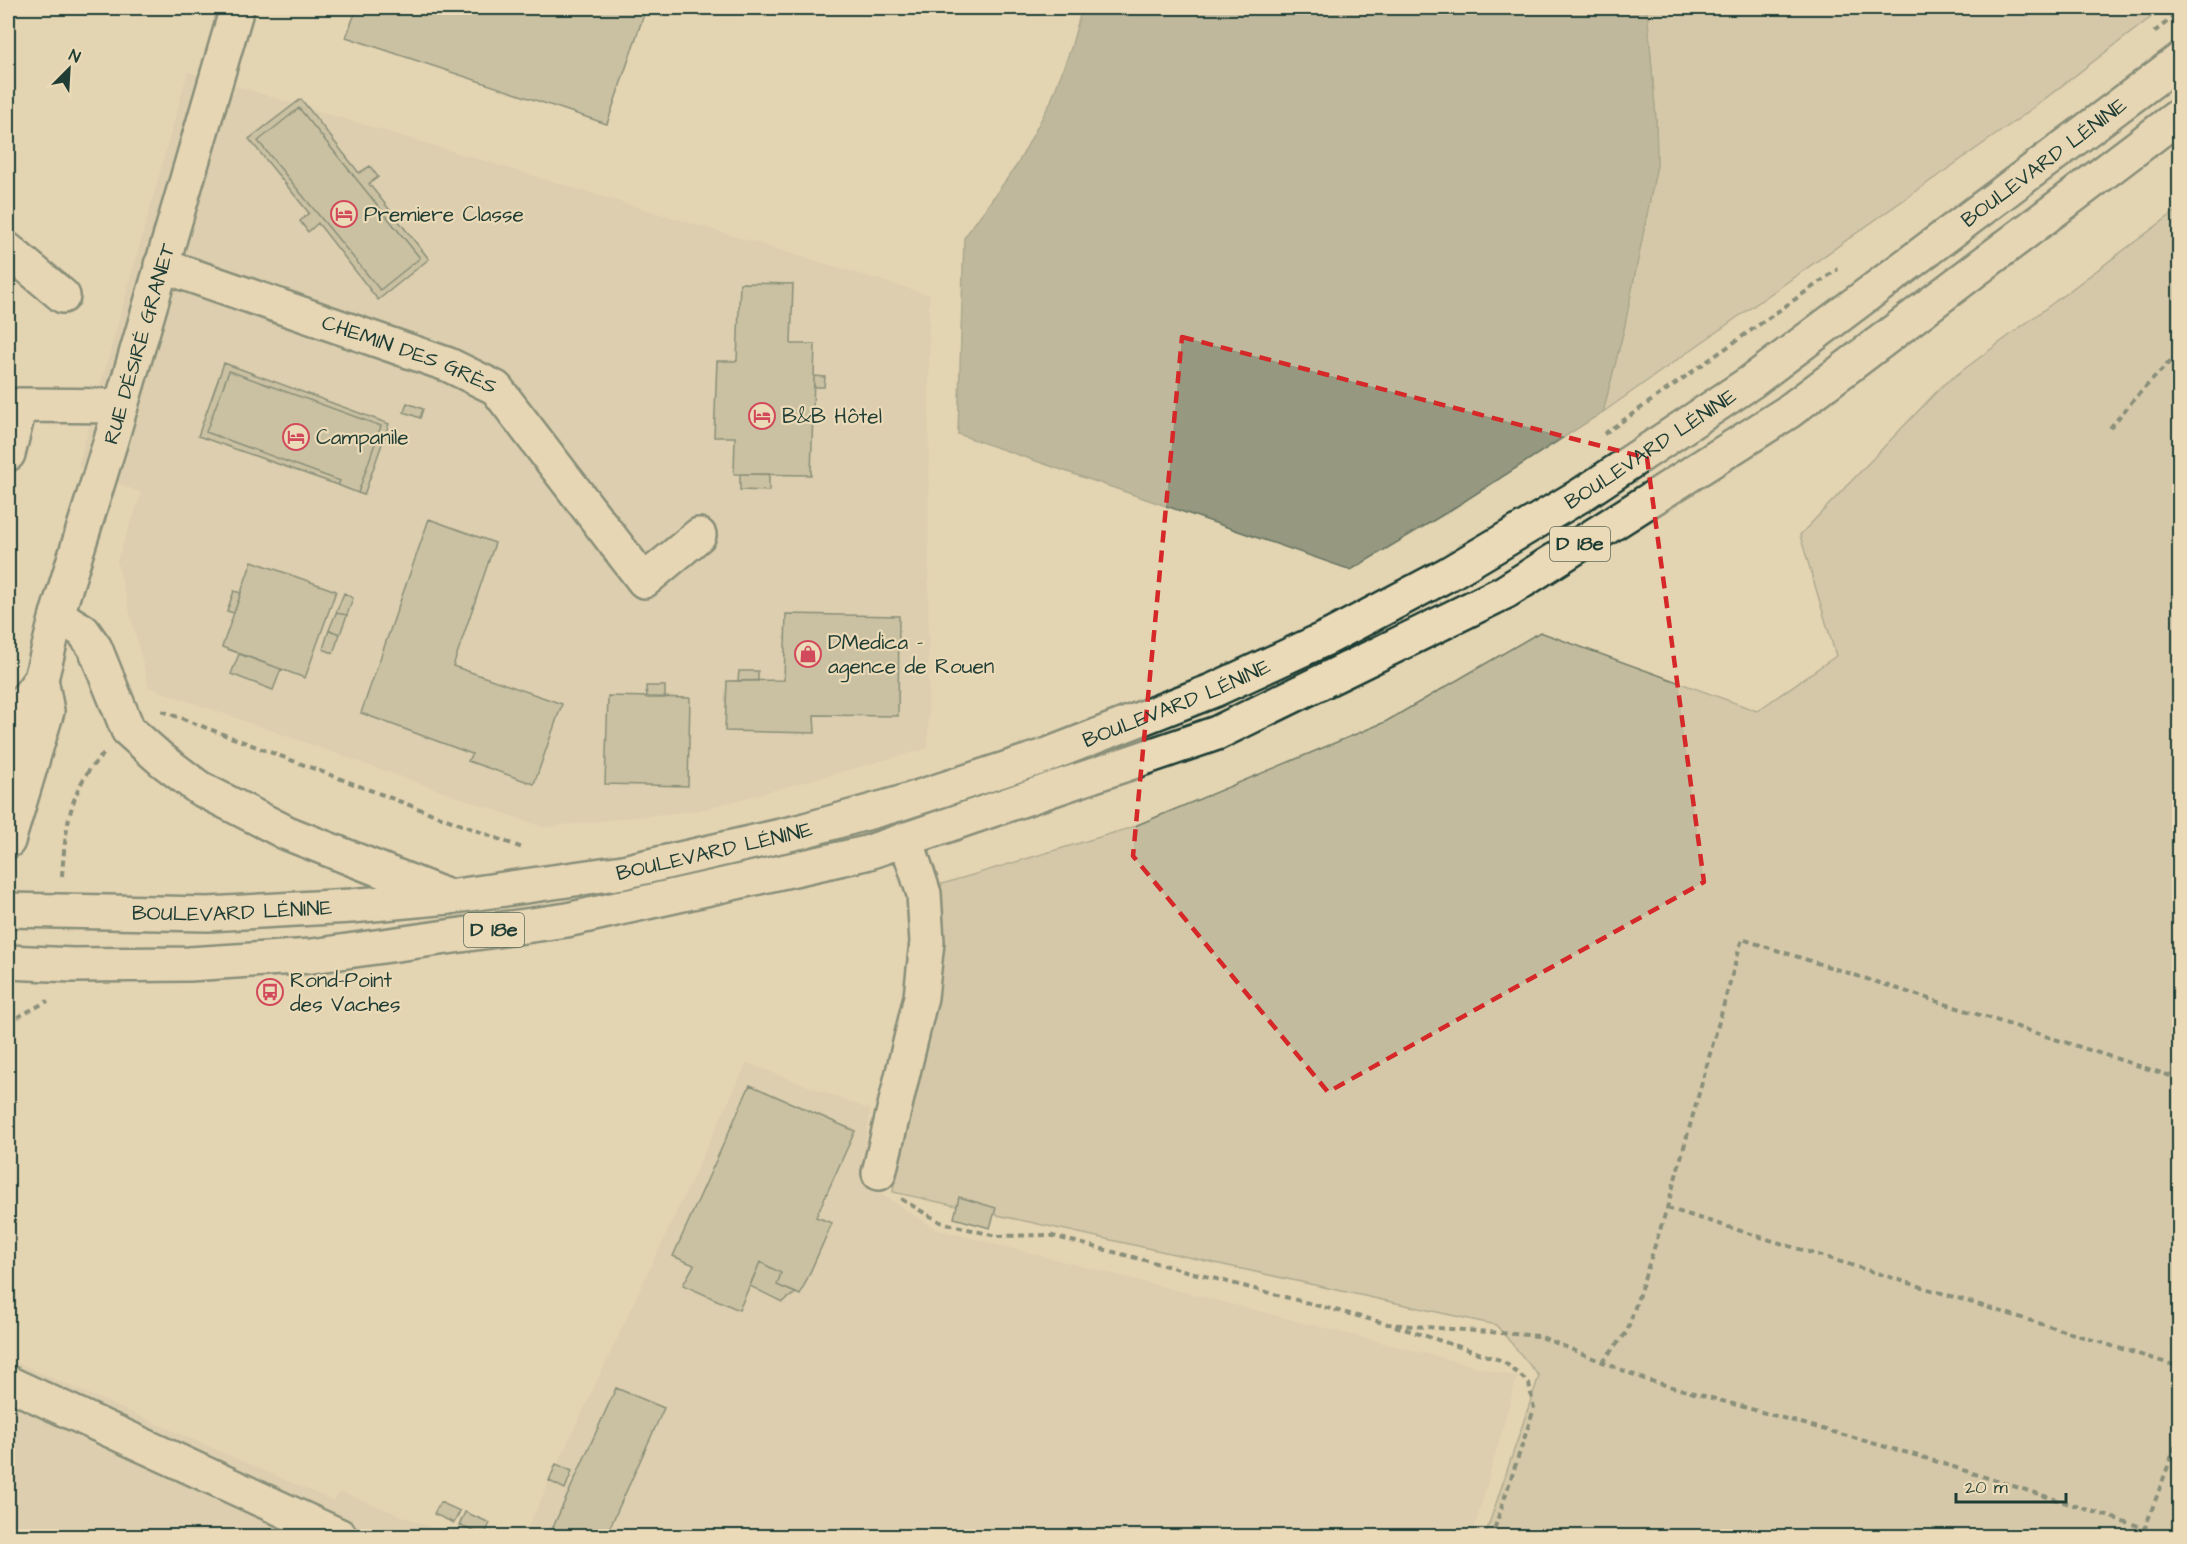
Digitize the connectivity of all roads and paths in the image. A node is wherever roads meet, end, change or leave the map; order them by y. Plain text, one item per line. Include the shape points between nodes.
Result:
1 (237, 8) edge
2 (2180, 12) edge
3 (2151, 34) dead end
4 (2180, 60) edge
5 (2180, 115) edge
6 (8, 250) edge
7 (1845, 264) dead end
8 (161, 265) junction
9 (63, 296) dead end
10 (2180, 351) edge
11 (121, 406) junction
12 (2110, 428) dead end
13 (1602, 435) dead end
14 (8, 454) edge
15 (699, 535) dead end
16 (57, 615) junction
17 (41, 679) junction
18 (157, 709) dead end
19 (8, 745) edge
20 (111, 748) dead end
21 (906, 839) junction
22 (8, 841) edge
23 (533, 851) dead end
24 (62, 884) dead end
25 (449, 897) junction
26 (8, 910) edge
27 (8, 962) edge
28 (55, 993) dead end
29 (8, 1022) edge
30 (2180, 1079) edge
31 (879, 1173) joint
32 (1667, 1208) junction
33 (1388, 1324) junction
34 (1602, 1362) junction
35 (2180, 1367) edge
36 (8, 1383) edge
37 (2180, 1434) edge
38 (2145, 1528) junction
39 (340, 1536) edge
40 (1492, 1536) edge
41 (2142, 1536) edge

1 - 8 main road, RUE DÉSIRÉ GRANET
2 - 3 path
4 - 25 main road, BOULEVARD LÉNINE / D 18e via 1751,382 1581,495 1448,574 1331,636 1214,690 1077,744 898,804 798,832 623,872
5 - 21 main road, BOULEVARD LÉNINE / D 18e via 1788,412 1504,592 1217,733
6 - 9 main road
7 - 13 path
8 - 11 main road, RUE DÉSIRÉ GRANET
8 - 15 main road, CHEMIN DES GRÈS via 449,365 496,388 644,581
10 - 12 path
11 - 14 main road via 20,405
11 - 16 main road, RUE DÉSIRÉ GRANET
16 - 17 main road, RUE DÉSIRÉ GRANET
16 - 25 main road via 83,631 95,648 128,730 199,788 287,833
17 - 19 main road, RUE DÉSIRÉ GRANET via 21,706
17 - 22 main road, RUE DÉSIRÉ GRANET via 47,711
18 - 23 path
20 - 24 path via 83,779 74,800
21 - 27 main road, BOULEVARD LÉNINE / D 18e via 866,853 567,920 324,954 189,963
21 - 31 main road via 924,894 927,942 921,997
25 - 26 main road, BOULEVARD LÉNINE / D 18e via 208,914
28 - 29 path via 48,1001
30 - 32 path via 1742,939
31 - 33 path via 904,1203 940,1222 996,1236 1049,1235
32 - 34 path via 1627,1332
32 - 35 path
33 - 34 path via 1539,1336
33 - 40 path via 1503,1361 1529,1383 1534,1409
34 - 38 path via 1644,1379 1922,1456
36 - 39 main road
37 - 38 path
38 - 41 path

